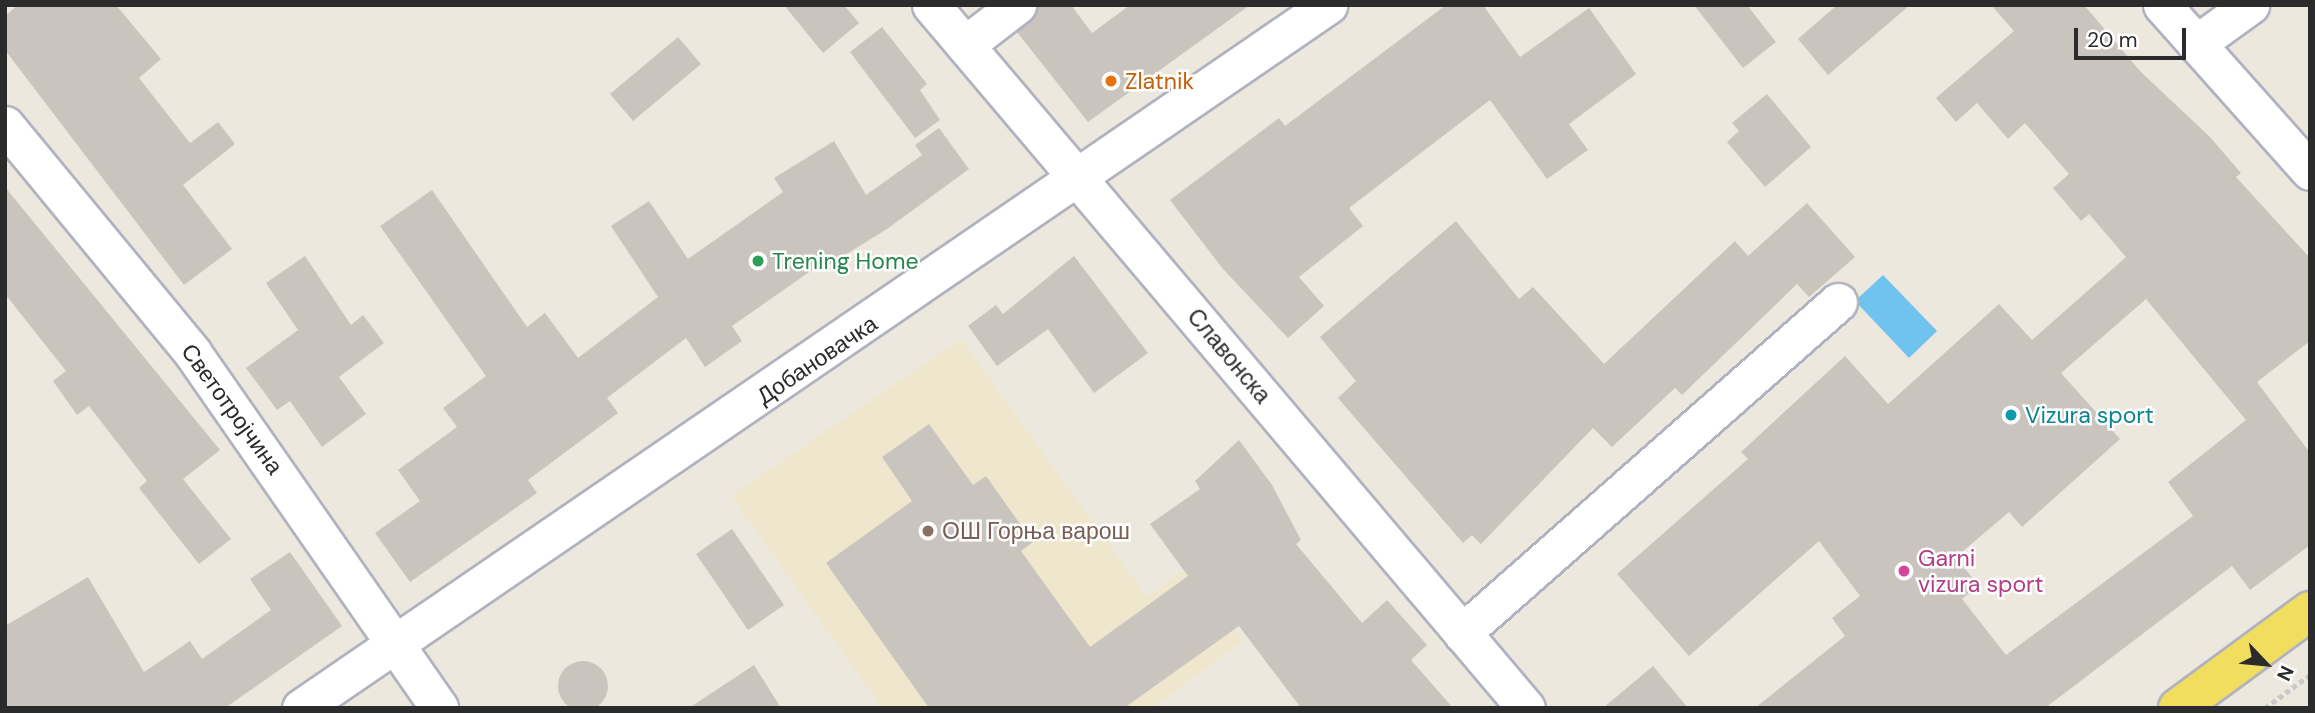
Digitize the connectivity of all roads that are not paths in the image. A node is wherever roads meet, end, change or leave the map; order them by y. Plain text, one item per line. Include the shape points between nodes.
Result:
1 (931, 5) edge
2 (1017, 5) edge
3 (1328, 5) edge
4 (2162, 5) edge
5 (2250, 5) edge
6 (2196, 44) junction
7 (965, 45) junction
8 (5, 125) edge
9 (2310, 171) edge
10 (1080, 180) junction
11 (1838, 302) dead end
12 (2310, 611) edge
13 (1462, 633) junction
14 (397, 644) junction
15 (301, 708) edge
16 (439, 708) edge
17 (1525, 708) edge
18 (2178, 708) edge

1 - 7 street, Славонска
2 - 7 street
3 - 10 street, Добановачка
4 - 6 street
5 - 6 street
6 - 9 street
7 - 10 street, Славонска
8 - 14 street, Светотројчина via 192,352
10 - 13 street, Славонска
10 - 14 street, Добановачка
11 - 13 street
12 - 18 main road
13 - 17 street, Славонска
14 - 15 street, Добановачка
14 - 16 street, Светотројчина

